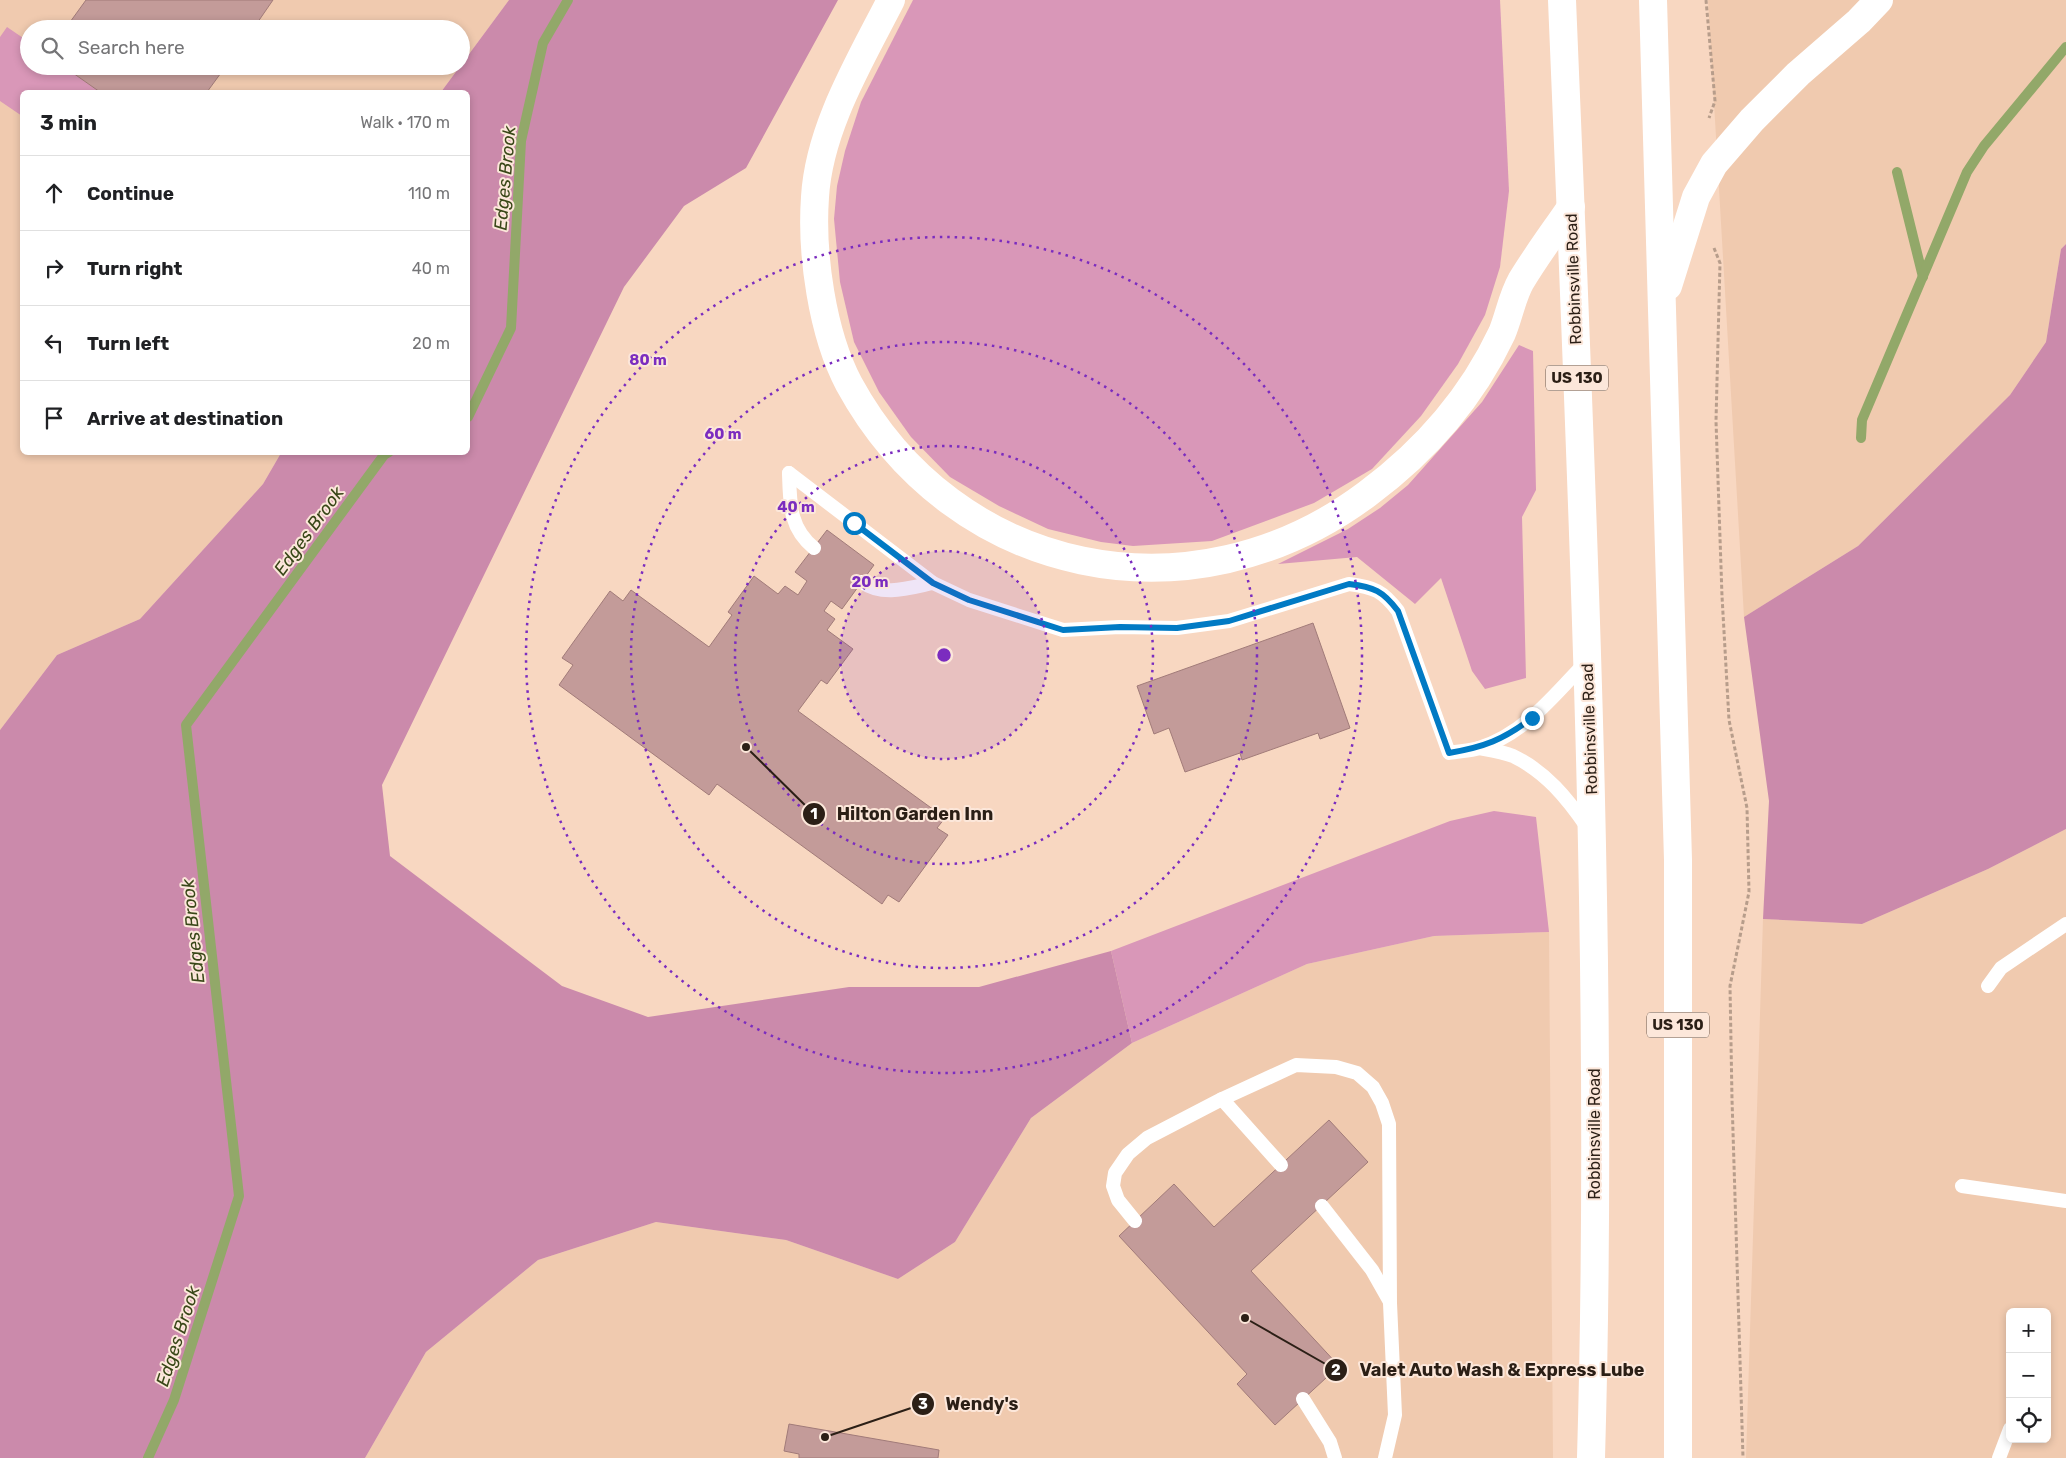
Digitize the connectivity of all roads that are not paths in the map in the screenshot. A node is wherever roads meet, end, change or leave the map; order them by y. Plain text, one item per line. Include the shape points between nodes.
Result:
1 (890, 0) edge
2 (1562, 0) edge
3 (1653, 0) edge
4 (1879, 0) edge
5 (1570, 207) junction
6 (1662, 307) junction
7 (814, 548) dead end
8 (862, 582) dead end
9 (933, 583) junction
10 (1587, 661) junction
11 (1479, 748) junction
12 (1593, 835) junction
13 (2066, 924) edge
14 (1988, 986) dead end
15 (1222, 1099) junction
16 (1281, 1165) dead end
17 (1962, 1186) dead end
18 (2066, 1201) edge
19 (1322, 1206) dead end
20 (1135, 1221) dead end
21 (1390, 1303) junction
22 (1303, 1399) dead end
23 (2006, 1440) edge
24 (1335, 1458) edge
25 (1386, 1458) edge
26 (1591, 1458) edge
27 (1678, 1458) edge
28 (1999, 1458) edge

1 - 5 highway via 840,100 822,156 815,194 814,246 820,296 831,338 848,382 877,429 912,471 958,507 999,532 1046,552 1102,566 1198,566 1277,544 1318,525 1364,497 1405,465 1439,431 1477,379 1502,332 1520,284
2 - 5 highway, Robbinsville Road / US 130
3 - 6 highway, US 130
4 - 6 highway via 1798,74 1714,164 1696,197
5 - 10 highway, Robbinsville Road / US 130
6 - 27 highway, US 130 via 1678,860
7 - 9 lane via 796,529 790,508 790,474
8 - 9 lane via 887,592
9 - 11 lane via 969,600 1063,630 1177,628 1220,622 1349,584 1369,586 1387,596 1398,611 1449,753
10 - 11 lane via 1532,718 1511,734
10 - 12 highway, Robbinsville Road / US 130
11 - 12 lane via 1511,756 1542,773 1569,800
12 - 26 highway, Robbinsville Road / US 130 via 1595,1321
13 - 14 lane via 2001,968
15 - 16 lane
15 - 20 lane via 1147,1138 1128,1154 1115,1173 1113,1186 1118,1200
15 - 21 lane via 1296,1065 1336,1067 1357,1073 1373,1087 1389,1124
17 - 18 lane
19 - 21 lane via 1367,1263
21 - 25 lane via 1395,1415
22 - 24 lane via 1330,1442
23 - 28 lane

